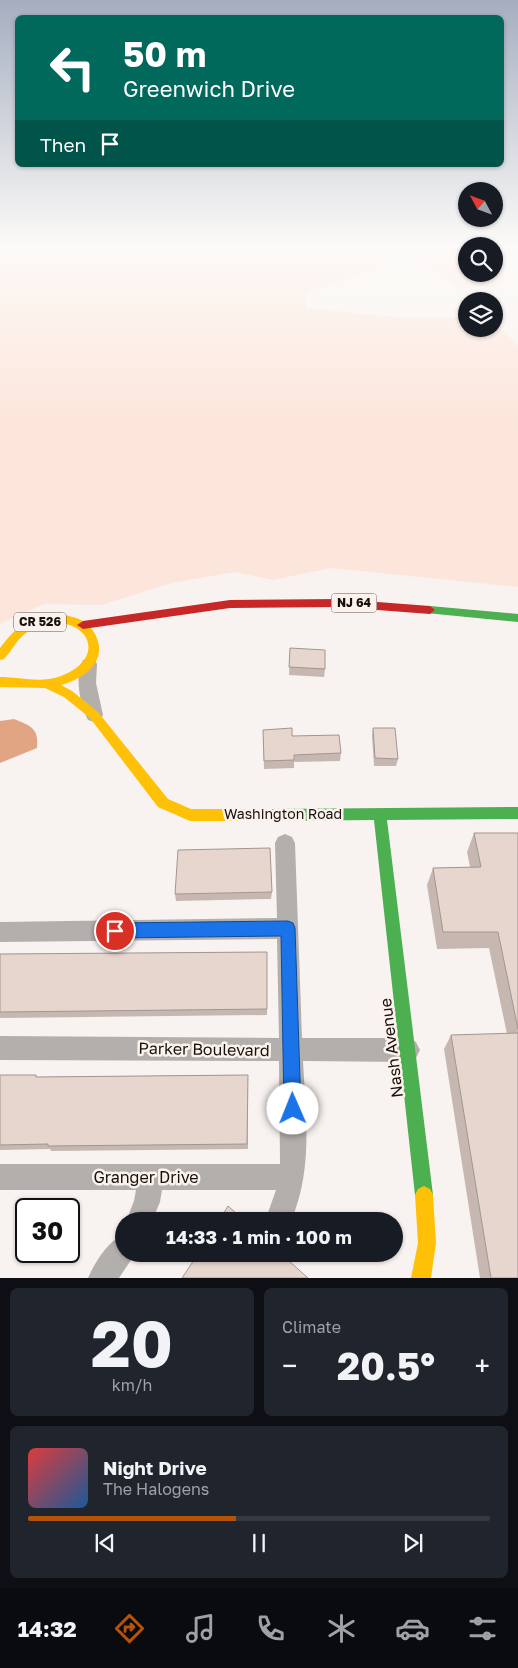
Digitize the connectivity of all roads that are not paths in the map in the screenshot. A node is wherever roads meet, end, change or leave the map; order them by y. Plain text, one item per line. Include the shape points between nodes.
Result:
1 (189, 609) junction
2 (518, 618) edge
3 (83, 625) junction
4 (129, 631) dead end
5 (108, 644) dead end
6 (92, 658) junction
7 (7, 660) edge
8 (0, 682) edge
9 (32, 683) junction
10 (47, 684) junction
11 (94, 715) junction
12 (518, 813) edge
13 (380, 814) junction
14 (285, 843) dead end
15 (288, 928) junction
16 (0, 932) edge
17 (0, 1048) edge
18 (291, 1050) junction
19 (408, 1050) junction
20 (151, 1176) junction
21 (0, 1177) edge
22 (292, 1177) junction
23 (143, 1212) edge
24 (282, 1212) edge
25 (115, 1260) edge
26 (102, 1278) edge
27 (421, 1278) edge

1 - 2 main road, NJ 64 via 228,604 349,603
1 - 3 main road, NJ 64
1 - 4 main road, NJ 64
3 - 6 main road via 93,634 96,643
3 - 7 main road, CR 526 via 62,619 35,623 13,639
5 - 6 main road
6 - 10 main road, Washington Road via 71,678
6 - 11 street, Washington Road via 87,682
7 - 9 main road via 19,678
8 - 9 main road, Washington Road
9 - 10 main road, Washington Road
10 - 11 main road, Washington Road via 68,694
11 - 13 main road, Washington Road via 163,803 190,815
12 - 13 main road, Washington Road
13 - 19 main road, Nash Avenue
14 - 15 street
15 - 16 street
15 - 18 street
17 - 18 street, Parker Boulevard
18 - 19 street, Parker Boulevard
18 - 22 street
19 - 27 main road, Nash Avenue via 426,1224 427,1243
20 - 21 street, Granger Drive
20 - 22 street, Granger Drive
20 - 23 street
22 - 24 street
25 - 26 street

